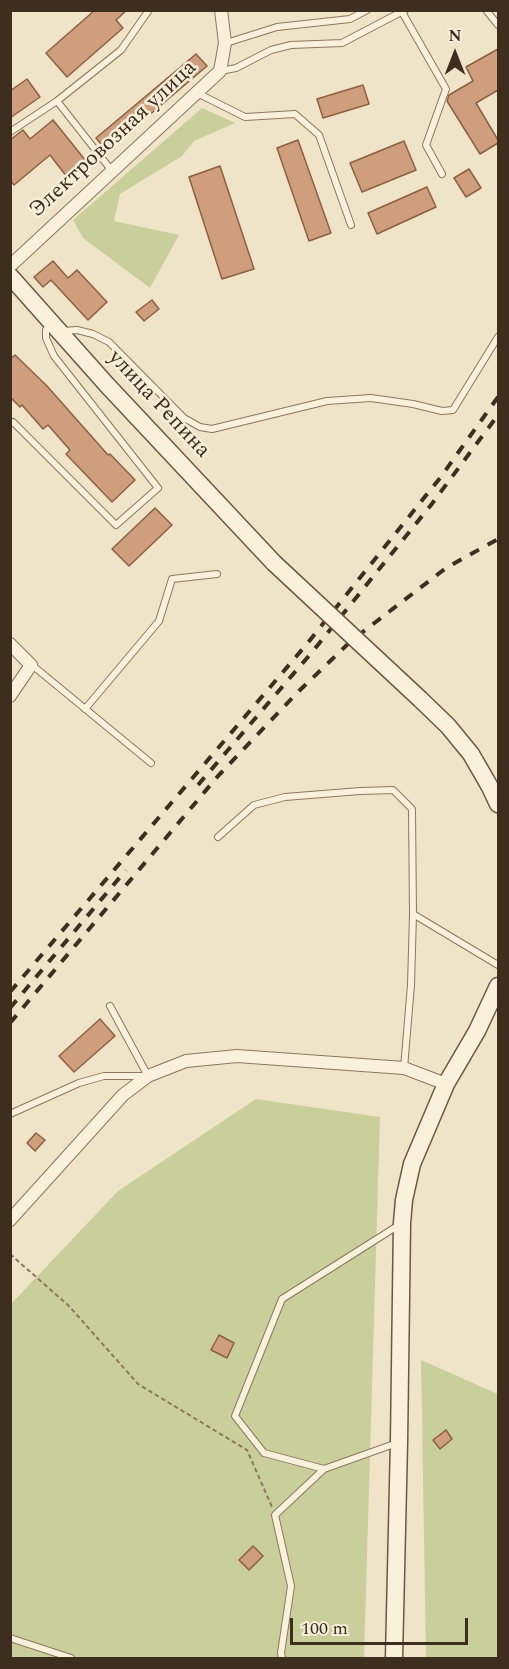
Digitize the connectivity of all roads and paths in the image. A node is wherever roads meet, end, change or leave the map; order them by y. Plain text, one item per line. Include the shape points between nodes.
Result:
1 (149, 10) edge
2 (221, 10) edge
3 (366, 10) edge
4 (486, 10) edge
5 (403, 11) edge
6 (498, 25) edge
7 (225, 43) junction
8 (220, 70) junction
9 (196, 93) junction
10 (57, 101) junction
11 (10, 132) edge
12 (112, 171) junction
13 (442, 174) dead end
14 (351, 225) dead end
15 (10, 266) edge
16 (10, 276) edge
17 (56, 327) junction
18 (498, 337) edge
19 (11, 422) edge
20 (217, 574) dead end
21 (10, 644) edge
22 (31, 665) junction
23 (10, 696) edge
24 (85, 709) junction
25 (151, 763) dead end
26 (498, 804) edge
27 (218, 837) dead end
28 (413, 914) junction
29 (498, 965) edge
30 (498, 986) edge
31 (110, 1006) dead end
32 (404, 1068) junction
33 (148, 1076) junction
34 (446, 1084) junction
35 (10, 1114) edge
36 (10, 1220) edge
37 (402, 1223) junction
38 (10, 1254) edge
39 (399, 1442) junction
40 (324, 1469) junction
41 (275, 1515) junction
42 (10, 1638) edge
43 (71, 1659) edge
44 (282, 1659) edge
45 (394, 1659) edge

1 - 10 lane via 121,50
2 - 7 street
3 - 7 lane via 350,19 277,27
4 - 6 lane
5 - 8 lane via 342,43 291,45 271,50 237,68
5 - 13 lane via 446,89 426,145
7 - 8 street
8 - 9 street, Электровозная улица
9 - 12 street, Электровозная улица
9 - 14 lane via 244,117 296,114 319,135
10 - 11 lane
10 - 12 lane
12 - 15 street, Электровозная улица
16 - 17 main road, улица Репина
17 - 18 lane via 93,334 109,342 184,418 212,429 327,401 371,398 453,410
17 - 19 lane via 46,330 54,356 158,488 116,525
17 - 26 main road, улица Репина, bridge via 274,563 448,726 471,754
20 - 24 lane via 172,579 159,621
21 - 22 street
22 - 23 street
22 - 24 lane
24 - 25 lane
27 - 28 lane via 254,805 285,797 393,790 412,809
28 - 29 lane
28 - 32 lane
30 - 34 main road
31 - 33 lane
32 - 33 street via 237,1056 186,1061
32 - 34 street
33 - 35 lane via 104,1076
33 - 36 street via 123,1095
34 - 37 main road via 412,1164
37 - 39 main road
37 - 40 lane via 282,1299 235,1416 264,1453
38 - 41 path via 69,1306 138,1384 247,1450
39 - 40 lane
39 - 45 main road
40 - 41 lane
41 - 44 lane via 291,1586
42 - 43 lane

